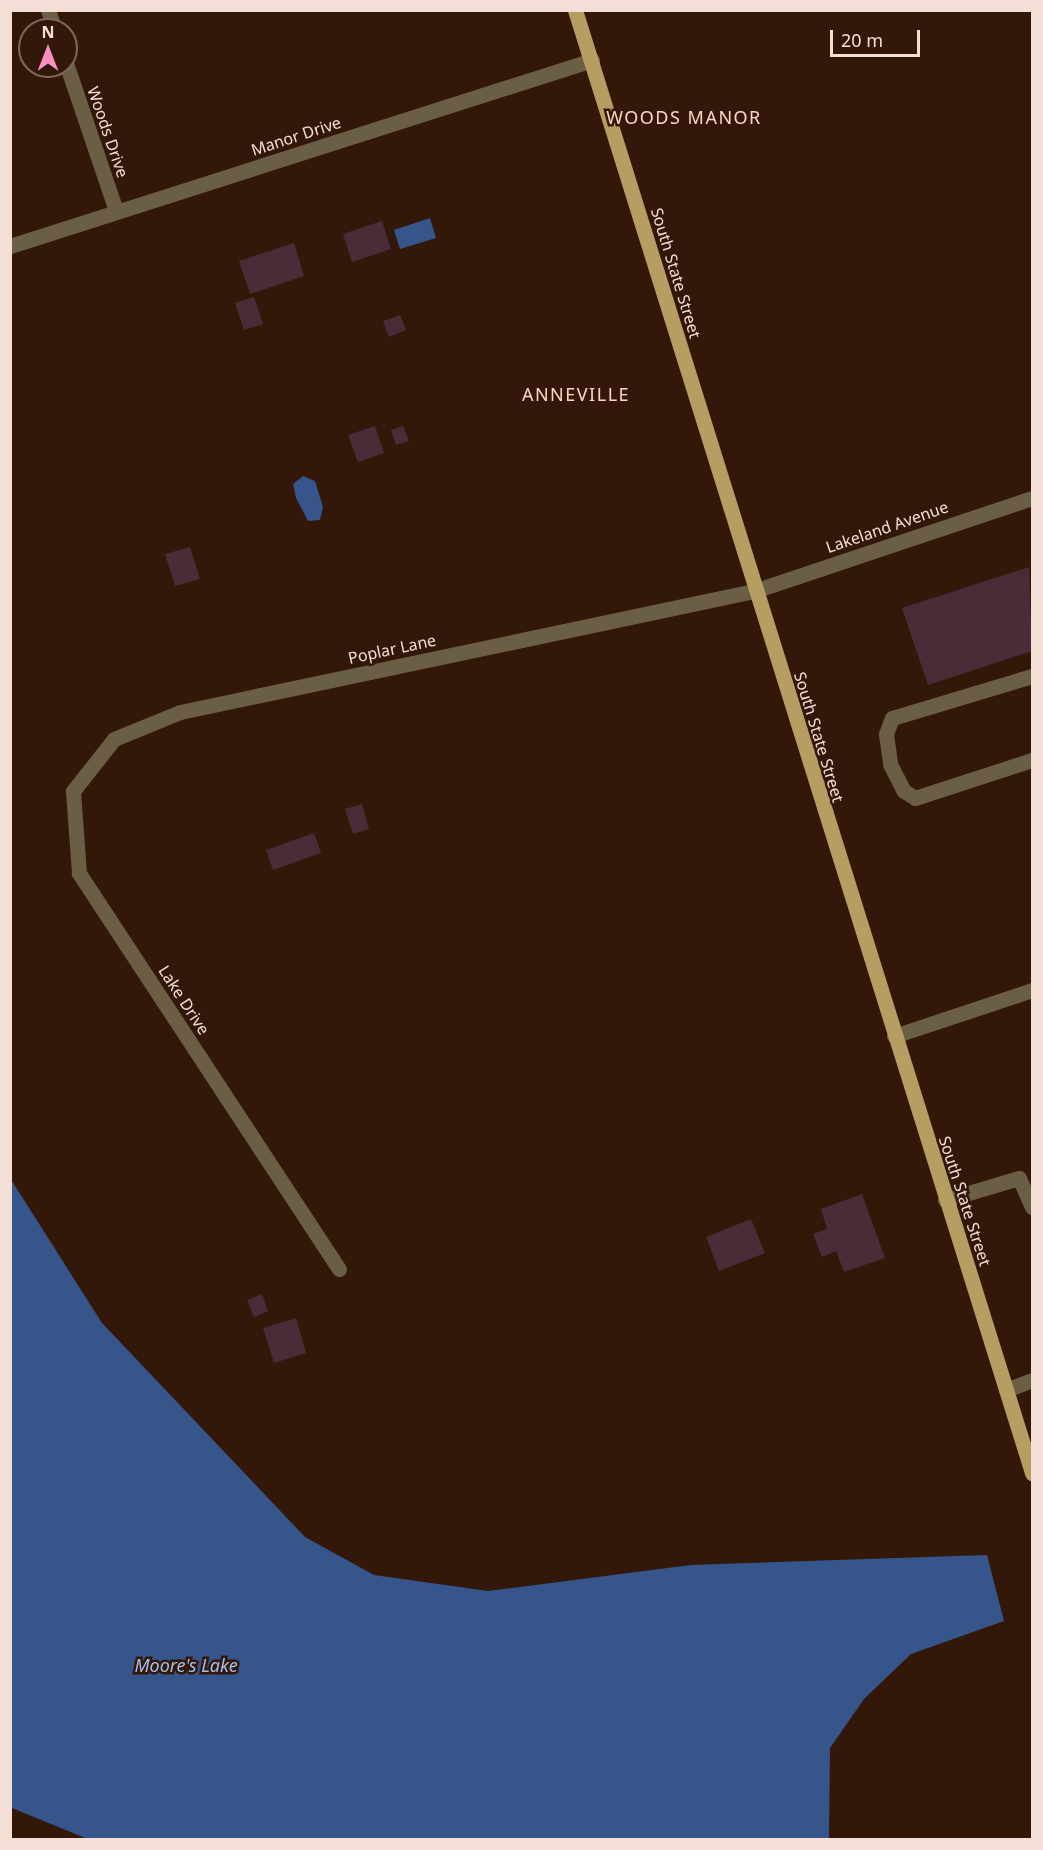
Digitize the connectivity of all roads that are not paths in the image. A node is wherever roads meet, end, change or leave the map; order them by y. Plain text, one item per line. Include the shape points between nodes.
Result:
1 (575, 10) edge
2 (592, 60) junction
3 (71, 78) edge
4 (116, 211) junction
5 (10, 246) edge
6 (1032, 498) edge
7 (754, 591) junction
8 (1032, 676) edge
9 (1032, 760) edge
10 (73, 800) joint
11 (1032, 990) edge
12 (894, 1036) junction
13 (945, 1200) junction
14 (1032, 1207) edge
15 (339, 1269) dead end
16 (1032, 1380) edge
17 (1006, 1390) junction
18 (1032, 1473) edge

1 - 2 main road, South State Street
2 - 4 street, Manor Drive
2 - 7 main road, South State Street
3 - 4 street, Woods Drive
4 - 5 street, Manor Drive
6 - 7 street, Lakeland Avenue
7 - 10 street, Poplar Lane via 180,712 114,739 73,791
7 - 12 main road, South State Street
8 - 9 street via 892,718 886,734 890,764 904,791 915,798
10 - 15 street, Lake Drive via 79,873
11 - 12 street
12 - 13 main road, South State Street
13 - 14 street via 1019,1178
13 - 17 main road, South State Street
16 - 17 street
17 - 18 main road, South State Street

